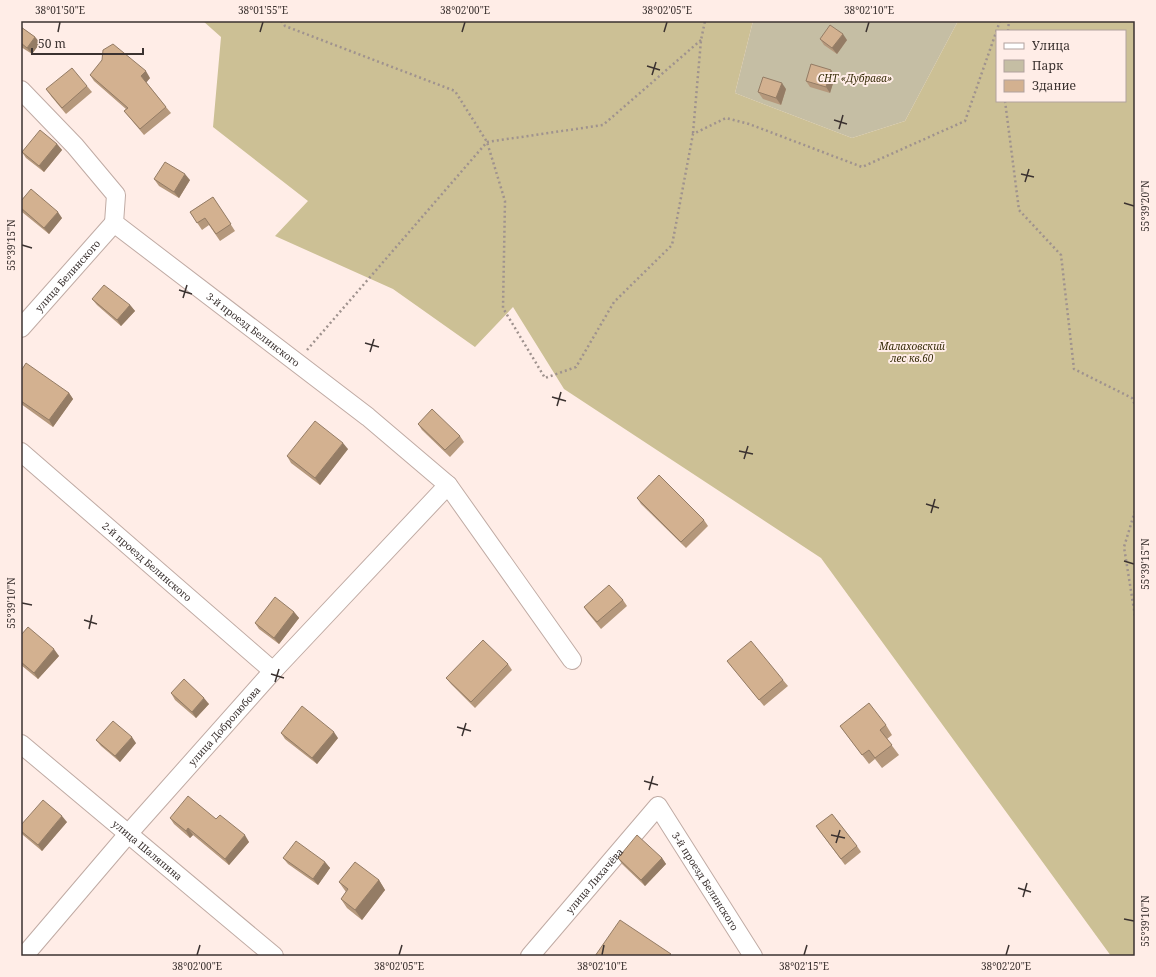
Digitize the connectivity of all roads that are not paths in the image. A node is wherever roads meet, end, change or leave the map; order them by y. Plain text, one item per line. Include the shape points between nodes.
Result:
1 (21, 90) edge
2 (114, 223) junction
3 (21, 328) edge
4 (21, 452) edge
5 (448, 485) junction
6 (572, 660) dead end
7 (273, 671) junction
8 (21, 744) edge
9 (658, 806) joint
10 (128, 834) junction
11 (24, 956) edge
12 (274, 956) edge
13 (530, 956) edge
14 (753, 956) edge

1 - 2 street via 75,146 116,195
2 - 3 street, улица Белинского
2 - 5 street, 3-й проезд Белинского via 368,417
4 - 7 street, 2-й проезд Белинского
5 - 6 street, 3-й проезд Белинского
5 - 7 street, улица Добролюбова
7 - 10 street, улица Добролюбова
8 - 10 street, улица Шаляпина
9 - 13 street, улица Лихачёва
9 - 14 street, 3-й проезд Белинского
10 - 11 street, улица Добролюбова
10 - 12 street, улица Шаляпина

